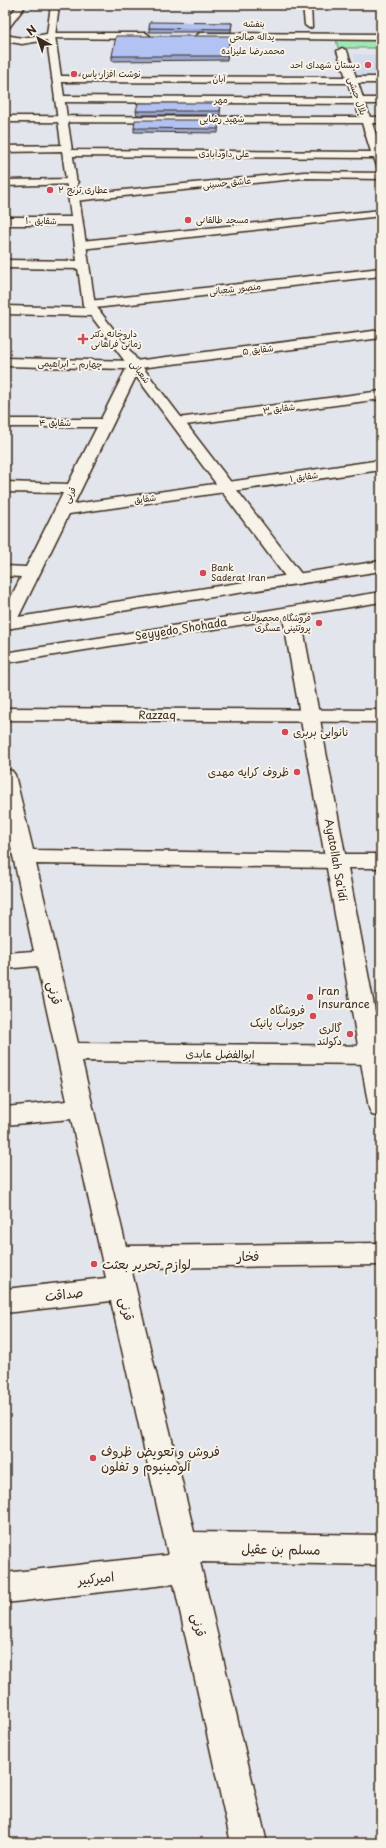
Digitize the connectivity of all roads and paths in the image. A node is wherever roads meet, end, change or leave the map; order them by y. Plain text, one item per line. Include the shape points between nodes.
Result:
1 (22, 5) edge
2 (55, 5) edge
3 (307, 5) edge
4 (9, 17) edge
5 (308, 25) dead end
6 (5, 27) edge
7 (51, 36) junction
8 (153, 36) edge
9 (192, 36) edge
10 (381, 37) edge
11 (5, 38) edge
12 (342, 51) dead end
13 (57, 79) junction
14 (351, 80) junction
15 (381, 80) edge
16 (60, 99) junction
17 (360, 101) junction
18 (381, 101) edge
19 (5, 119) edge
20 (63, 119) junction
21 (366, 120) junction
22 (381, 120) edge
23 (5, 149) edge
24 (67, 150) junction
25 (380, 158) edge
26 (381, 176) edge
27 (72, 182) junction
28 (5, 183) edge
29 (74, 198) junction
30 (381, 213) edge
31 (5, 221) edge
32 (77, 221) junction
33 (81, 246) junction
34 (5, 264) edge
35 (84, 266) junction
36 (381, 272) edge
37 (92, 309) junction
38 (5, 310) edge
39 (381, 334) edge
40 (5, 362) edge
41 (135, 365) junction
42 (381, 395) edge
43 (178, 422) junction
44 (5, 423) edge
45 (106, 424) junction
46 (381, 465) edge
47 (5, 487) edge
48 (227, 488) junction
49 (73, 489) junction
50 (62, 510) junction
51 (381, 566) edge
52 (5, 571) edge
53 (32, 572) junction
54 (296, 579) junction
55 (381, 597) edge
56 (291, 612) junction
57 (5, 624) edge
58 (5, 658) edge
59 (5, 714) edge
60 (310, 715) junction
61 (381, 716) edge
62 (5, 775) edge
63 (11, 831) edge
64 (24, 858) junction
65 (336, 860) junction
66 (381, 861) edge
67 (47, 957) junction
68 (5, 961) edge
69 (68, 1052) junction
70 (376, 1055) edge
71 (381, 1108) edge
72 (81, 1109) junction
73 (5, 1116) edge
74 (381, 1254) edge
75 (115, 1257) junction
76 (122, 1288) junction
77 (5, 1301) edge
78 (381, 1550) edge
79 (184, 1558) junction
80 (5, 1588) edge
81 (249, 1843) edge

1 - 4 street
2 - 7 street via 58,24
3 - 5 street
4 - 6 street
7 - 8 street
7 - 11 street via 22,41
7 - 13 street via 57,50
9 - 10 street, یداله صالحی
12 - 14 street, بلال حبشی
13 - 14 street, آبان
13 - 16 street
14 - 15 street, آبان
14 - 17 street, بلال حبشی
16 - 17 street, مهر
16 - 20 street
17 - 18 street, مهر
17 - 21 street, بلال حبشی
19 - 20 street, شهید رضایی
20 - 21 street, شهید رضایی
20 - 24 street
21 - 22 street, شهید رضایی
21 - 25 street, بلال حبشی
23 - 24 street, علی داودآبادی
24 - 25 street, علی داودآبادی
24 - 27 street
26 - 29 street, عاشق حسینی via 304,175
27 - 28 street
27 - 29 street
29 - 32 street
30 - 33 street
31 - 32 street, شقایق ۱۰
32 - 33 street
33 - 35 street
34 - 35 street
35 - 37 street
36 - 37 street, منصور شعبانی
37 - 38 street, منصور شعبانی
37 - 41 street, شعبانی
39 - 41 street, شقایق ۵
40 - 41 street, چهارم - ابراهیمی
41 - 43 street, شعبانی
41 - 45 street, قرنی
42 - 43 street, شقایق ۳
43 - 48 street, شعبانی
44 - 45 street, شقایق ۴
45 - 49 street, قرنی
46 - 48 street, شقایق ۱
47 - 49 street
48 - 50 street, شقایق
48 - 54 street, شعبانی
49 - 50 street, قرنی
50 - 53 street, قرنی
51 - 54 street
52 - 53 street
53 - 57 street, قرنی
54 - 56 street, Ayatollah Sa'idi
54 - 57 street
55 - 56 street, Seyyedo Shohada
56 - 58 street, Seyyedo Shohada
56 - 60 street, Ayatollah Sa'idi
59 - 60 street, Razzaq
60 - 61 street, Razzaq
60 - 65 street, Ayatollah Sa'idi
62 - 63 street, قرنی
63 - 64 street, قرنی
64 - 65 street
64 - 67 street, قرنی
65 - 66 street
65 - 70 street, Ayatollah Sa'idi
67 - 68 street
67 - 69 street, قرنی
69 - 70 street, ابوالفضل عابدی
69 - 72 street, قرنی
70 - 71 street, Ayatollah Sa'idi
72 - 73 street
72 - 75 street, قرنی
74 - 75 street, فخار
75 - 76 street, قرنی
76 - 77 street, صداقت
76 - 79 street, قرنی
78 - 79 street, مسلم بن عقیل
79 - 80 street, امیرکبیر
79 - 81 street, قرنی

